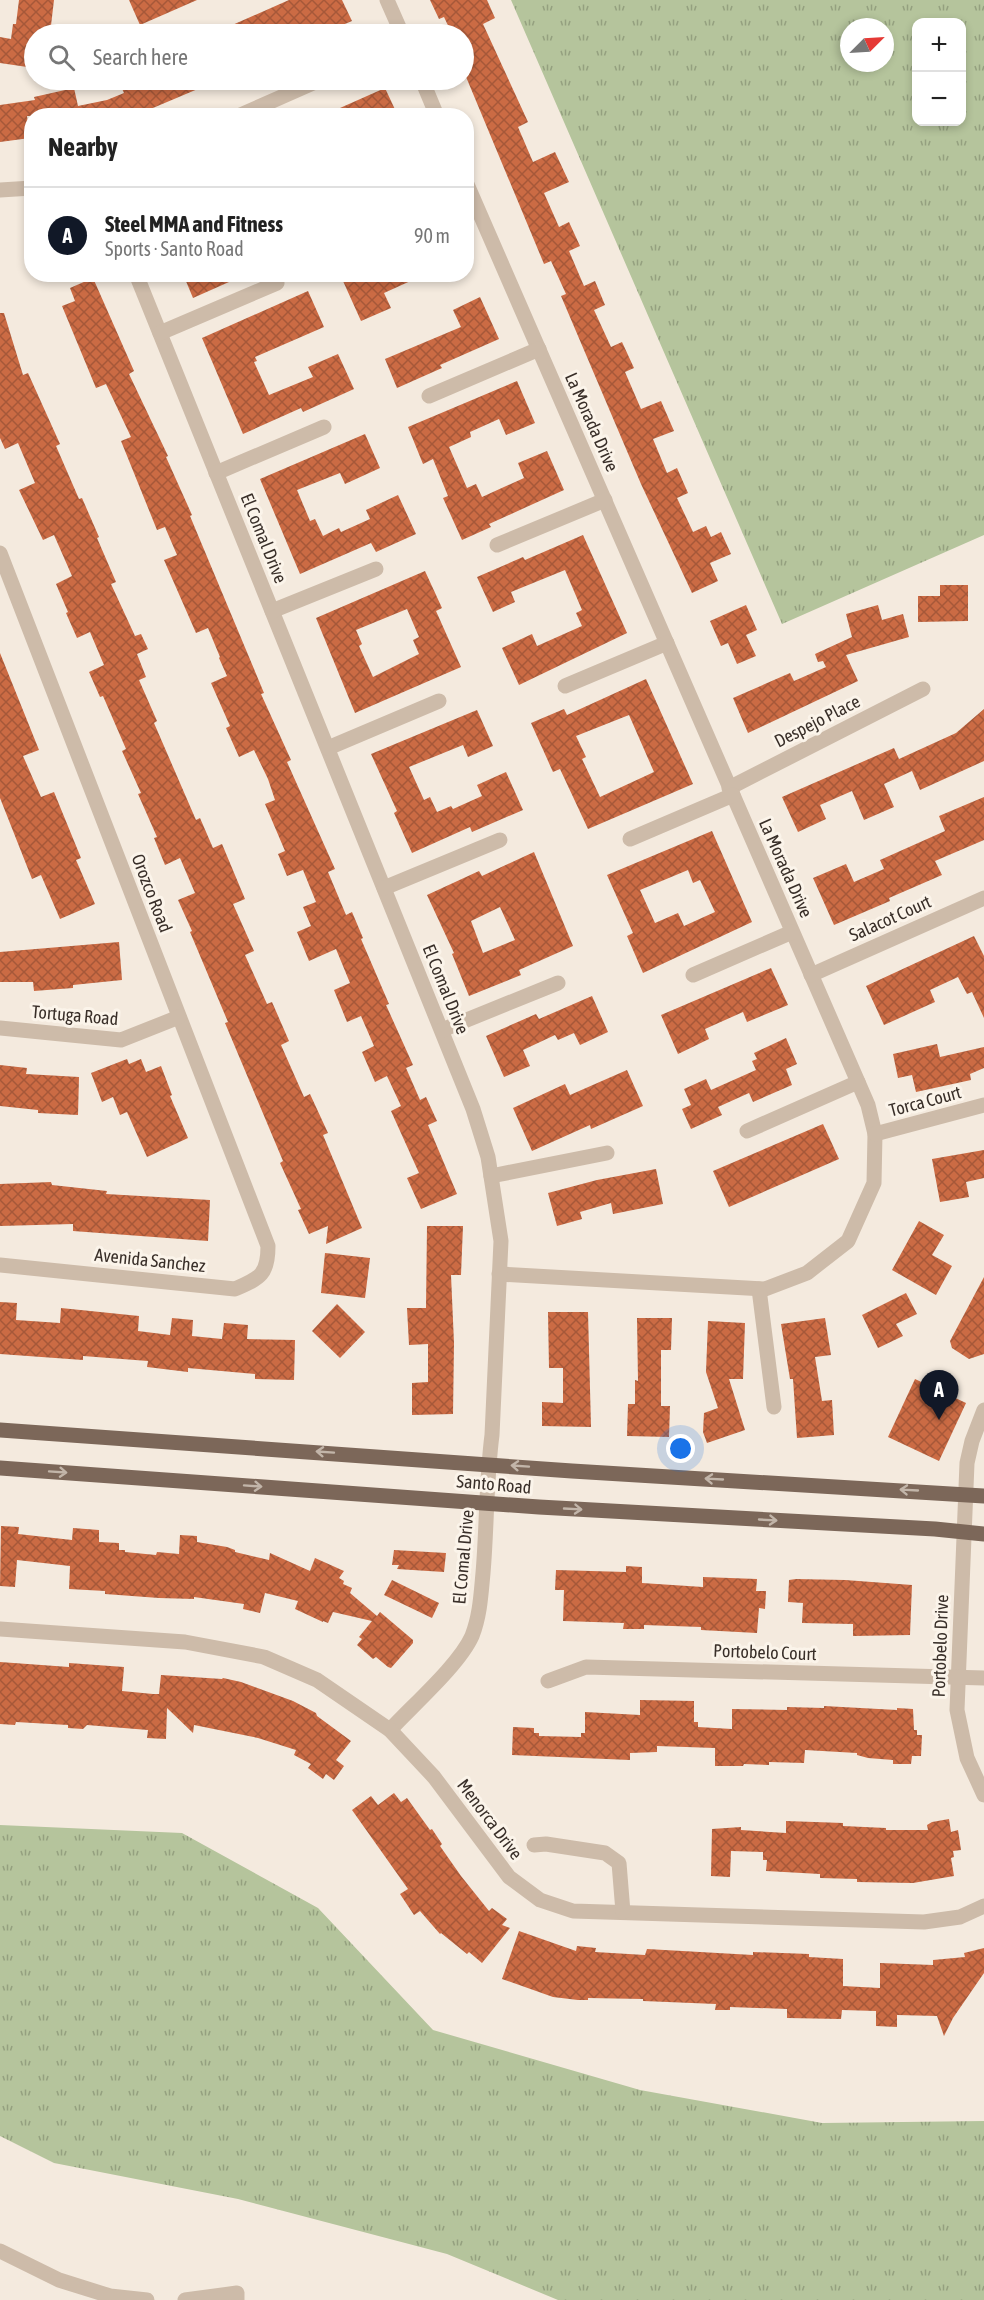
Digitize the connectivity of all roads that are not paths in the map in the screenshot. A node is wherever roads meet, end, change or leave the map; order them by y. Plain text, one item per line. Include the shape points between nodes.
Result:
1 (387, 0) edge
2 (398, 24) edge
3 (297, 90) edge
4 (426, 90) edge
5 (256, 108) edge
6 (434, 108) edge
7 (24, 188) edge
8 (0, 190) edge
9 (474, 211) edge
10 (139, 282) edge
11 (277, 283) dead end
12 (160, 333) junction
13 (539, 349) junction
14 (429, 396) dead end
15 (324, 427) dead end
16 (216, 473) junction
17 (605, 500) junction
18 (497, 545) dead end
19 (0, 553) edge
20 (376, 569) dead end
21 (3, 573) edge
22 (272, 610) junction
23 (667, 643) junction
24 (565, 686) dead end
25 (923, 689) dead end
26 (439, 701) dead end
27 (328, 748) junction
28 (731, 791) junction
29 (630, 839) dead end
30 (500, 840) dead end
31 (384, 888) junction
32 (984, 898) edge
33 (792, 932) junction
34 (693, 975) dead end
35 (811, 975) junction
36 (558, 983) dead end
37 (179, 1017) junction
38 (0, 1028) edge
39 (442, 1030) junction
40 (858, 1082) junction
41 (984, 1105) edge
42 (747, 1131) dead end
43 (875, 1134) junction
44 (607, 1153) dead end
45 (491, 1176) junction
46 (268, 1246) joint
47 (0, 1265) edge
48 (499, 1274) junction
49 (759, 1289) junction
50 (774, 1407) dead end
51 (984, 1410) edge
52 (0, 1430) edge
53 (488, 1464) junction
54 (0, 1468) edge
55 (967, 1494) junction
56 (984, 1496) edge
57 (487, 1502) junction
58 (964, 1532) junction
59 (984, 1534) edge
60 (0, 1629) edge
61 (957, 1678) junction
62 (984, 1678) edge
63 (548, 1681) dead end
64 (390, 1730) junction
65 (984, 1795) edge
66 (534, 1845) dead end
67 (984, 1906) edge
68 (623, 1912) junction
69 (0, 2251) edge
70 (237, 2296) edge
71 (147, 2300) edge
72 (185, 2300) edge

1 - 2 street
3 - 5 street
4 - 6 street
7 - 8 street
9 - 13 street, La Morada Drive
10 - 12 street, El Comal Drive
11 - 12 street
12 - 16 street, El Comal Drive
13 - 14 street
13 - 17 street, La Morada Drive
15 - 16 street
16 - 22 street, El Comal Drive
17 - 18 street
17 - 23 street, La Morada Drive
19 - 21 street, Orozco Road
20 - 22 street
21 - 37 street, Orozco Road
22 - 27 street, El Comal Drive
23 - 24 street
23 - 28 street, La Morada Drive
25 - 28 street, Despejo Place
26 - 27 street
27 - 31 street, El Comal Drive
28 - 29 street, Despejo Place
28 - 33 street, La Morada Drive
30 - 31 street
31 - 39 street, El Comal Drive
32 - 35 street, Salacot Court
33 - 34 street
33 - 35 street, La Morada Drive
35 - 40 street, La Morada Drive
36 - 39 street
37 - 38 street, Tortuga Road via 121,1040
37 - 46 street, Orozco Road
39 - 45 street, El Comal Drive via 473,1109
40 - 42 street
40 - 43 street, La Morada Drive
41 - 43 street, Torca Court
43 - 49 street, La Morada Drive via 874,1183 848,1241 807,1273
44 - 45 street
45 - 48 street, El Comal Drive via 501,1241
46 - 47 street, Avenida Sanchez via 268,1265 259,1278 235,1289
48 - 49 street, La Morada Drive
48 - 53 street, El Comal Drive
49 - 50 street
51 - 55 street, Portobelo Drive via 967,1463
53 -> 52 main road, Santo Road
55 -> 53 main road, Santo Road
53 - 57 street, El Comal Drive
54 -> 57 main road, Santo Road
55 - 56 main road, Santo Road
55 - 58 street, Portobelo Drive
57 -> 58 main road, Santo Road
57 - 64 street, El Comal Drive via 480,1607 471,1636 457,1659
58 - 59 main road, Santo Road
58 - 61 street, Portobelo Drive
60 - 64 street, Menorca Drive via 185,1642 264,1657 317,1680
61 - 62 street, Portobelo Court
61 - 63 street, Portobelo Court via 586,1667
61 - 65 street, Portobelo Drive via 957,1710 967,1758
64 - 68 street, Menorca Drive via 434,1777 509,1877 540,1900 573,1911
66 - 68 street via 605,1853 619,1863
67 - 68 street, Menorca Drive via 960,1917 924,1922
69 - 71 street via 59,2280 110,2296
70 - 72 street

